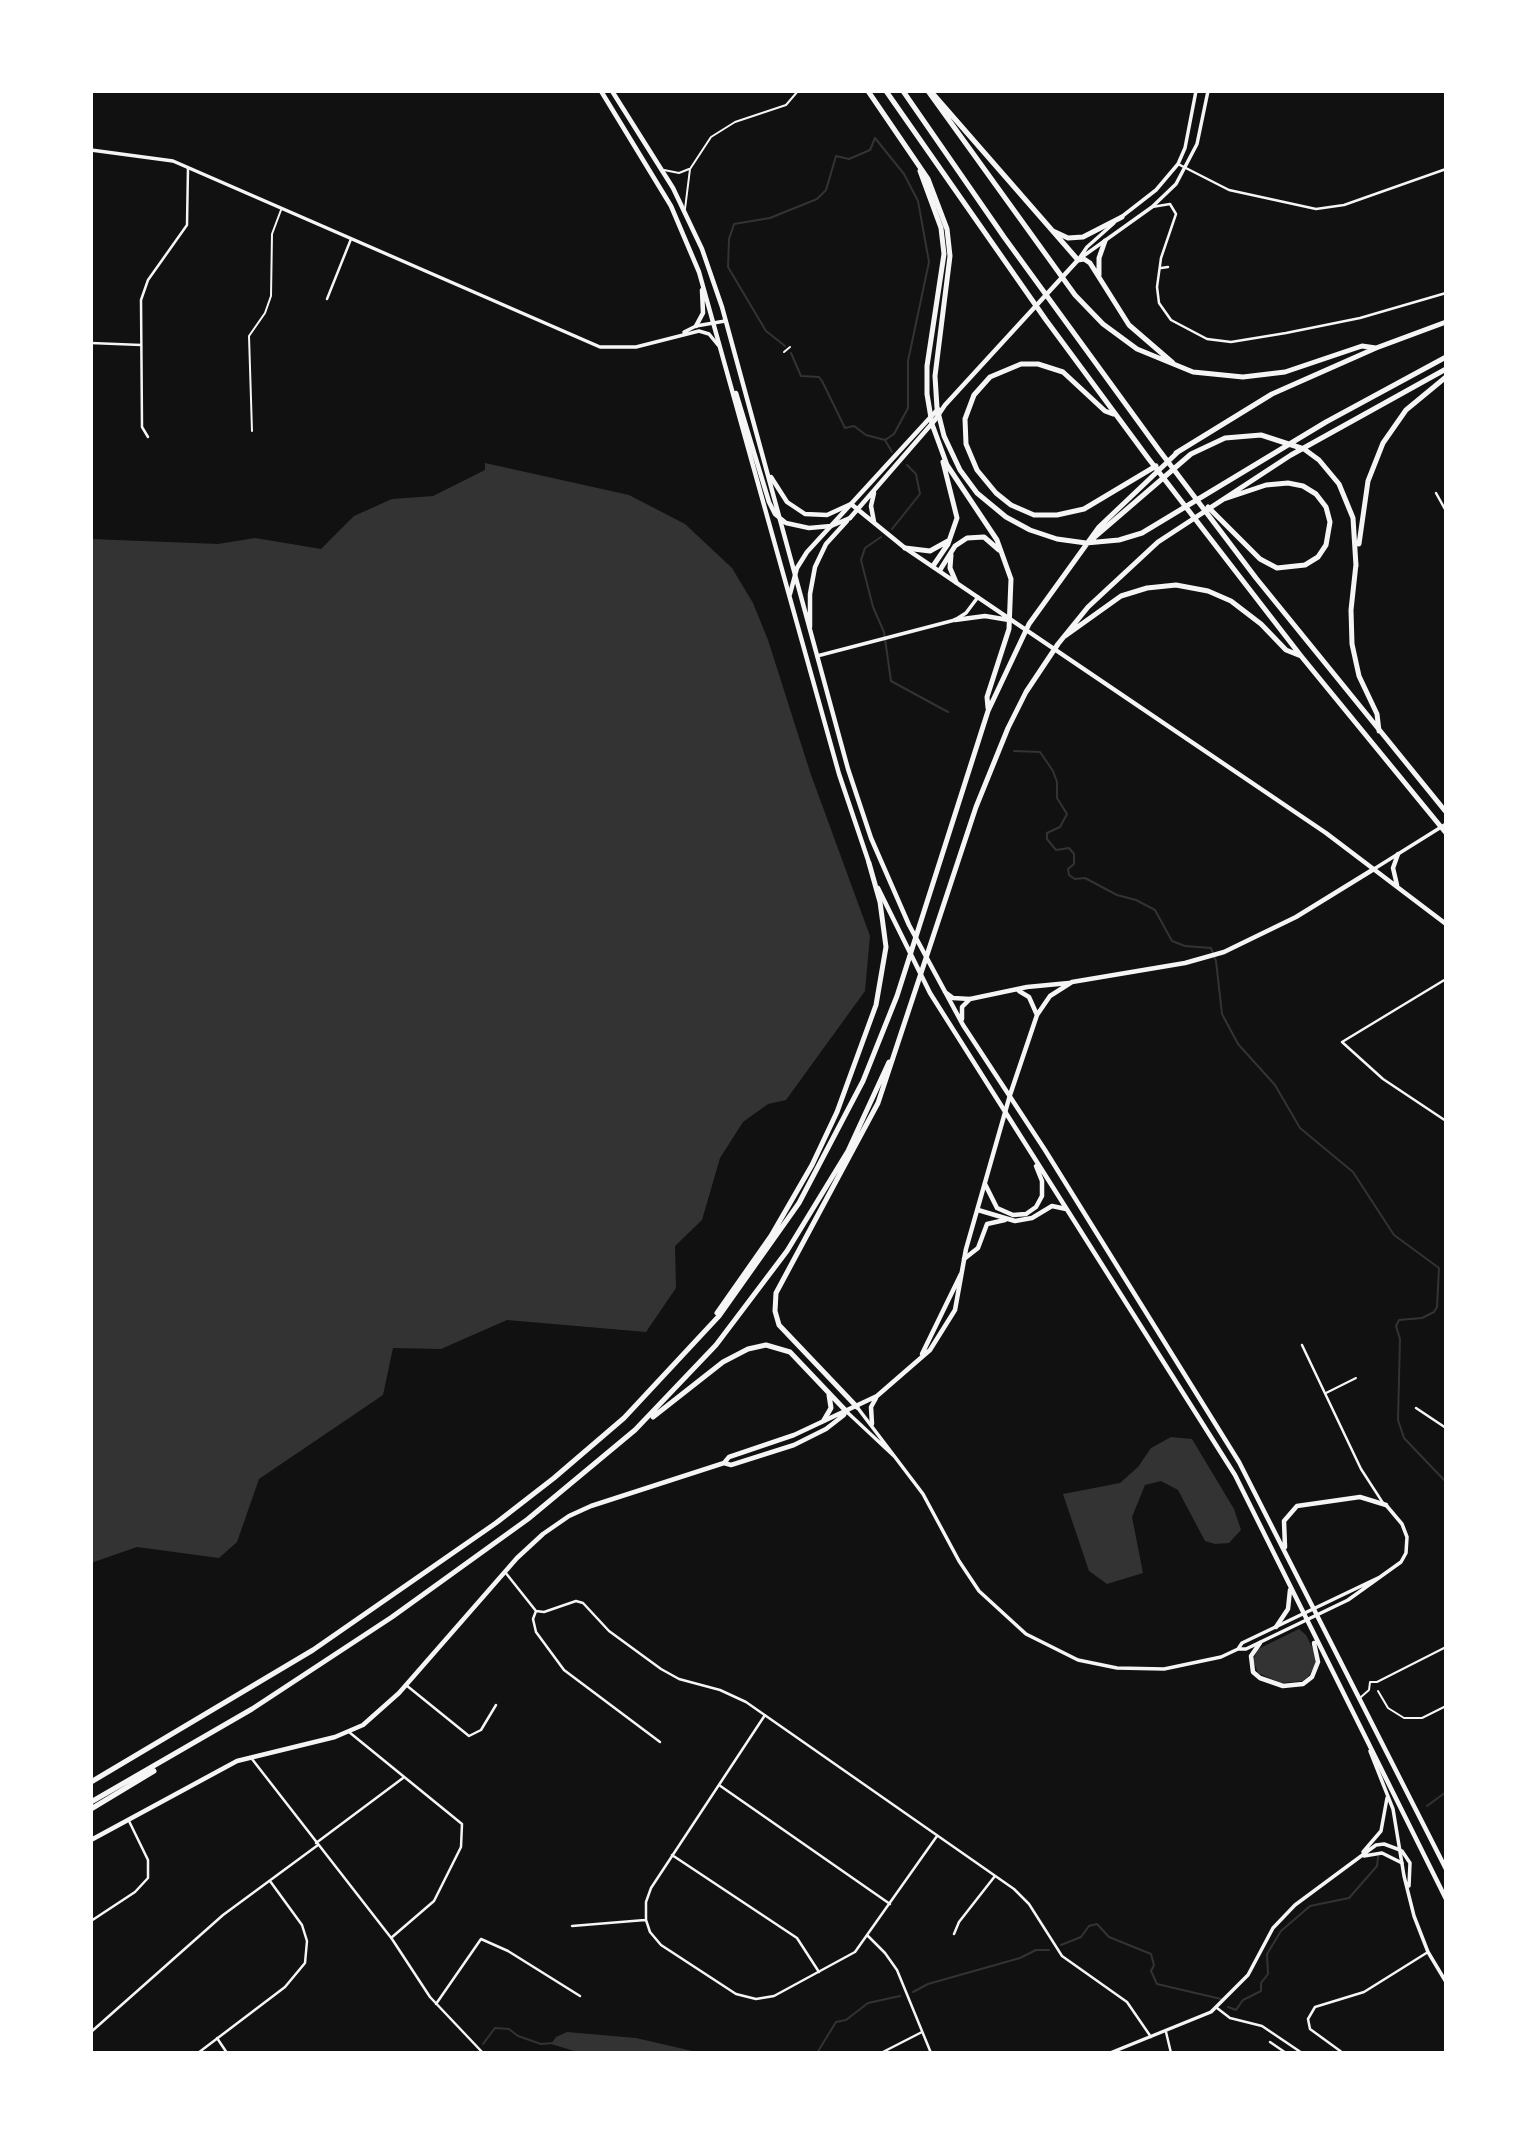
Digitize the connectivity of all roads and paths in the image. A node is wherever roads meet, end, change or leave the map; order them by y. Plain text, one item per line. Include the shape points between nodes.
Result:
1 (601, 91) edge
2 (612, 91) edge
3 (797, 91) edge
4 (868, 91) edge
5 (886, 91) edge
6 (904, 91) edge
7 (929, 91) edge
8 (1196, 91) edge
9 (1208, 91) edge
10 (91, 150) edge
11 (918, 164) junction
12 (1178, 164) junction
13 (188, 168) junction
14 (660, 168) junction
15 (1186, 168) junction
16 (690, 169) junction
17 (1446, 169) edge
18 (1152, 207) junction
19 (281, 210) junction
20 (685, 211) junction
21 (1122, 217) junction
22 (1048, 228) junction
23 (351, 239) junction
24 (1105, 241) junction
25 (1078, 260) junction
26 (1168, 267) dead end
27 (1161, 268) junction
28 (699, 272) junction
29 (1099, 278) junction
30 (1446, 293) edge
31 (327, 299) dead end
32 (713, 321) junction
33 (725, 321) junction
34 (1446, 322) edge
35 (696, 326) junction
36 (680, 334) junction
37 (91, 343) edge
38 (141, 345) junction
39 (790, 346) dead end
40 (1376, 348) junction
41 (784, 352) dead end
42 (722, 353) junction
43 (1446, 357) edge
44 (1182, 368) junction
45 (1446, 369) edge
46 (728, 373) junction
47 (1446, 377) edge
48 (945, 405) junction
49 (1116, 416) junction
50 (252, 431) dead end
51 (148, 437) dead end
52 (938, 442) junction
53 (1179, 451) junction
54 (765, 467) junction
55 (876, 490) junction
56 (1436, 493) dead end
57 (1194, 497) junction
58 (1221, 500) junction
59 (851, 504) junction
60 (857, 509) junction
61 (1446, 511) edge
62 (779, 518) junction
63 (850, 518) junction
64 (875, 523) junction
65 (831, 526) junction
66 (948, 541) junction
67 (905, 548) junction
68 (1081, 548) junction
69 (951, 553) junction
70 (933, 566) junction
71 (1356, 566) junction
72 (940, 570) junction
73 (794, 576) junction
74 (1011, 579) junction
75 (956, 582) junction
76 (790, 594) junction
77 (978, 597) junction
78 (955, 620) junction
79 (1013, 621) junction
80 (810, 633) junction
81 (1062, 638) junction
82 (817, 656) junction
83 (1301, 656) junction
84 (988, 711) junction
85 (1379, 731) junction
86 (1446, 812) edge
87 (1446, 824) edge
88 (1446, 833) edge
89 (1398, 854) junction
90 (869, 863) junction
91 (1374, 869) junction
92 (1397, 886) junction
93 (1446, 924) edge
94 (1446, 979) edge
95 (1072, 982) junction
96 (942, 989) junction
97 (1018, 991) junction
98 (916, 994) junction
99 (970, 999) junction
100 (1037, 1015) junction
101 (963, 1025) junction
102 (1010, 1095) junction
103 (1005, 1113) junction
104 (1446, 1121) edge
105 (1030, 1152) junction
106 (985, 1184) junction
107 (1067, 1209) junction
108 (978, 1210) junction
109 (1013, 1221) junction
110 (964, 1259) junction
111 (961, 1273) junction
112 (704, 1334) junction
113 (1302, 1345) dead end
114 (922, 1356) junction
115 (1356, 1378) dead end
116 (826, 1389) junction
117 (1325, 1393) junction
118 (877, 1396) junction
119 (857, 1408) junction
120 (1416, 1408) dead end
121 (847, 1412) junction
122 (824, 1420) junction
123 (872, 1424) junction
124 (1446, 1428) edge
125 (618, 1446) junction
126 (899, 1461) junction
127 (724, 1463) junction
128 (1386, 1505) junction
129 (1286, 1551) junction
130 (506, 1572) junction
131 (1380, 1577) junction
132 (1290, 1589) junction
133 (1316, 1608) junction
134 (536, 1611) junction
135 (1302, 1614) junction
136 (1319, 1615) junction
137 (1306, 1621) junction
138 (1276, 1627) junction
139 (1312, 1635) junction
140 (1259, 1643) junction
141 (1446, 1647) edge
142 (1238, 1649) junction
143 (406, 1685) junction
144 (1378, 1691) dead end
145 (1360, 1698) junction
146 (496, 1705) dead end
147 (1446, 1706) edge
148 (765, 1715) junction
149 (349, 1732) junction
150 (1366, 1739) junction
151 (660, 1742) dead end
152 (180, 1752) junction
153 (250, 1756) junction
154 (404, 1777) junction
155 (91, 1782) edge
156 (719, 1785) junction
157 (1387, 1792) junction
158 (91, 1802) edge
159 (91, 1809) edge
160 (128, 1819) junction
161 (937, 1836) junction
162 (91, 1840) edge
163 (317, 1844) junction
164 (1400, 1850) junction
165 (672, 1855) junction
166 (1362, 1856) junction
167 (1355, 1860) junction
168 (1402, 1864) junction
169 (1446, 1869) edge
170 (995, 1875) junction
171 (270, 1881) junction
172 (1409, 1886) junction
173 (1446, 1899) edge
174 (890, 1904) junction
175 (646, 1920) junction
176 (91, 1921) edge
177 (572, 1926) dead end
178 (954, 1934) dead end
179 (868, 1936) junction
180 (391, 1938) junction
181 (1428, 1952) junction
182 (819, 1972) junction
183 (1446, 1982) edge
184 (580, 1996) dead end
185 (436, 2004) junction
186 (1217, 2008) junction
187 (91, 2032) edge
188 (922, 2032) junction
189 (1166, 2032) junction
190 (217, 2038) junction
191 (1151, 2038) junction
192 (1270, 2042) dead end
193 (198, 2053) edge
194 (227, 2053) edge
195 (483, 2053) edge
196 (881, 2053) edge
197 (931, 2053) edge
198 (1110, 2053) edge
199 (1171, 2053) edge
200 (1286, 2053) edge
201 (1301, 2053) edge
202 (1343, 2053) edge

1 - 28 main road via 671,206
2 - 14 main road
3 - 16 lane via 781,108 718,130 702,146
4 - 11 highway
5 - 49 highway
6 - 57 highway via 1055,309
7 - 22 highway
7 - 44 highway via 1094,316 1125,341
8 - 12 street
9 - 15 street via 1197,144
10 - 13 street via 162,158
11 - 43 highway via 940,204 949,243 935,386 944,436 965,479 990,506 1030,530 1068,541 1134,536
11 - 52 highway via 935,207 944,254 927,394
12 - 15 street
12 - 21 street via 1156,190
13 - 19 street
13 - 38 street via 187,225 145,287
14 - 16 lane via 675,173
14 - 20 main road
15 - 17 street via 1229,190 1316,209 1344,205
15 - 18 street
16 - 20 lane
18 - 24 street
18 - 27 street via 1170,204 1176,214
19 - 23 street
19 - 50 lane via 272,234 271,296 249,336
20 - 33 main road
21 - 22 highway via 1080,238 1065,237
21 - 25 street
22 - 25 highway
23 - 31 street
23 - 36 street via 600,346 636,347
24 - 25 street
24 - 29 highway via 1098,258
25 - 29 highway via 1089,262
25 - 48 main road
26 - 27 street
27 - 30 street via 1157,297 1166,315 1200,337 1220,342 1322,326
28 - 32 main road
28 - 35 main road via 704,309
29 - 44 highway via 1137,335
32 - 33 street
32 - 35 street
32 - 42 main road
33 - 54 main road
34 - 40 highway
35 - 36 street
36 - 42 street via 709,334
37 - 38 street
38 - 51 street via 142,427
39 - 41 lane
40 - 44 highway via 1362,346 1298,368 1257,376
40 - 53 highway via 1262,400
42 - 46 main road
45 - 58 highway via 1291,455
46 - 62 main road via 769,502
46 - 76 main road
47 - 71 highway via 1406,410 1378,453 1366,491
48 - 55 main road
48 - 59 main road via 931,414
49 - 53 highway via 1063,372 1021,364 998,372 979,388 967,411 965,436 972,460 996,493 1018,509 1042,516 1093,505
49 - 83 highway
52 - 66 highway via 957,511
52 - 74 highway via 957,483 997,540
53 - 68 highway via 1117,507
54 - 59 main road via 784,500 805,514 827,515
54 - 62 main road
55 - 60 main road
55 - 64 main road via 871,506
56 - 61 street
57 - 58 highway via 1213,510 1259,559 1277,568 1311,562 1329,538 1331,522 1326,507 1303,486 1266,485
57 - 85 highway
58 - 81 highway via 1176,529 1115,579
59 - 60 main road
59 - 65 main road
60 - 63 main road
60 - 64 main road
62 - 65 main road via 800,527
62 - 73 main road
63 - 65 main road
63 - 80 main road via 826,544 815,567
64 - 67 main road
65 - 73 main road via 807,552
66 - 67 highway via 930,551
66 - 70 highway
67 - 70 main road
68 - 71 highway via 1199,449 1225,438 1261,435 1304,449 1339,484 1353,517
68 - 84 highway via 1029,624
69 - 72 highway
69 - 74 highway via 967,538 984,537 998,550
69 - 75 highway via 950,568
70 - 72 main road
71 - 85 highway via 1350,610 1352,644
72 - 75 main road
73 - 76 main road
73 - 80 main road
74 - 84 highway via 1009,629 987,697
75 - 77 main road
76 - 90 main road via 839,775
77 - 78 street via 969,611
77 - 79 main road
78 - 79 main road via 990,616
78 - 82 street
79 - 91 main road
80 - 82 main road
81 - 83 highway via 1127,593 1176,585 1231,601 1286,650
81 - 98 highway via 1021,702 995,759
82 - 96 main road via 871,838
83 - 88 highway
84 - 112 highway via 873,1060 822,1164 761,1261
85 - 86 highway
87 - 89 street
89 - 91 street
89 - 92 main road via 1393,868
90 - 103 main road via 915,967
90 - 112 highway via 885,933 886,960 876,1005 837,1112 812,1165 771,1236
91 - 92 main road
91 - 95 main road via 1296,917 1219,954
92 - 93 main road
94 - 104 street via 1342,1042 1383,1079
95 - 97 main road
95 - 100 main road via 1050,996
96 - 99 main road via 953,998
96 - 101 main road
97 - 99 main road
97 - 100 main road via 1030,997
98 - 119 highway via 877,1103 775,1299 775,1316 782,1329
98 - 125 highway via 864,1119 800,1232 716,1345
99 - 101 main road via 962,1007
100 - 102 main road
101 - 102 main road
102 - 103 main road
102 - 129 main road via 1239,1462
103 - 105 main road
103 - 106 main road
105 - 106 main road via 1042,1186 1032,1210 1020,1215 1003,1212 992,1203
105 - 107 main road
106 - 108 main road
107 - 109 main road via 1052,1206 1029,1219
107 - 132 main road via 1229,1465
108 - 109 main road
108 - 110 main road
109 - 110 main road via 987,1224 978,1248
110 - 111 main road
111 - 114 main road
111 - 114 main road via 955,1310 941,1336
112 - 155 highway via 607,1434 458,1550 290,1664
113 - 117 street
114 - 118 main road
115 - 117 lane
116 - 121 highway
116 - 122 highway via 831,1408
116 - 125 highway via 786,1349 754,1347 710,1371
117 - 128 street via 1369,1484
118 - 119 main road
118 - 123 main road
119 - 121 main road
119 - 123 street
120 - 124 street
121 - 122 main road
121 - 126 street
121 - 127 main road via 827,1429 794,1445 731,1465
122 - 127 main road via 729,1457
123 - 126 street
125 - 152 highway via 404,1610
126 - 142 street via 976,1587 1003,1616 1040,1643 1078,1660 1129,1670 1177,1668
127 - 130 main road via 578,1511 542,1534
128 - 129 main road via 1360,1497 1297,1506 1284,1521
128 - 131 street via 1402,1524 1408,1543 1401,1562
129 - 133 main road
130 - 134 street
130 - 143 main road
131 - 133 street
131 - 136 street
132 - 135 main road
132 - 138 main road via 1288,1609
133 - 135 street
133 - 136 main road
134 - 148 street via 583,1603 609,1631 661,1669 734,1696
134 - 151 street via 536,1632 564,1670
135 - 137 main road
135 - 138 street
136 - 137 street
136 - 145 main road
137 - 139 main road
137 - 140 street
138 - 142 street
139 - 140 main road via 1316,1670 1295,1686 1272,1684 1253,1672 1251,1656
139 - 150 main road
140 - 142 street
141 - 145 lane via 1370,1682
143 - 146 street via 469,1736 481,1730
143 - 149 main road via 374,1717
144 - 147 lane via 1388,1708 1404,1718 1422,1718
145 - 169 main road
148 - 156 street
148 - 161 street
149 - 153 main road
149 - 154 street
150 - 157 street
150 - 173 main road
152 - 158 highway
152 - 159 highway
153 - 160 main road
153 - 163 street
154 - 163 street
154 - 180 street via 462,1824 463,1833 461,1847 434,1900
156 - 165 street
156 - 174 street
157 - 164 street
157 - 167 street via 1381,1831
160 - 162 main road
160 - 176 street via 148,1860 148,1878
161 - 170 street
161 - 174 street
163 - 171 street
163 - 180 street
164 - 166 street via 1376,1845
164 - 168 street
164 - 172 street via 1410,1863
165 - 175 street via 648,1894
165 - 182 street via 797,1938
166 - 167 street
166 - 168 street via 1382,1853
167 - 186 street via 1285,1914 1248,1975
168 - 172 street
170 - 178 street
170 - 191 street via 1029,1904 1065,1958 1127,2002
171 - 187 street via 223,1915
171 - 190 street via 302,1924 308,1949 305,1964 285,1987
172 - 181 street
174 - 179 street
175 - 177 street
175 - 182 street via 661,1945 743,1997 774,1996
179 - 182 street via 855,1952
179 - 188 street via 892,1961
180 - 185 street
181 - 183 street
181 - 202 street via 1364,1992 1315,2007 1308,2019 1310,2029
184 - 185 street via 481,1939
185 - 195 street
186 - 189 street
186 - 201 street via 1230,2018 1262,2026
188 - 196 street
188 - 197 street
189 - 191 street
189 - 199 street
190 - 193 street
190 - 194 street
191 - 198 street
192 - 200 street

